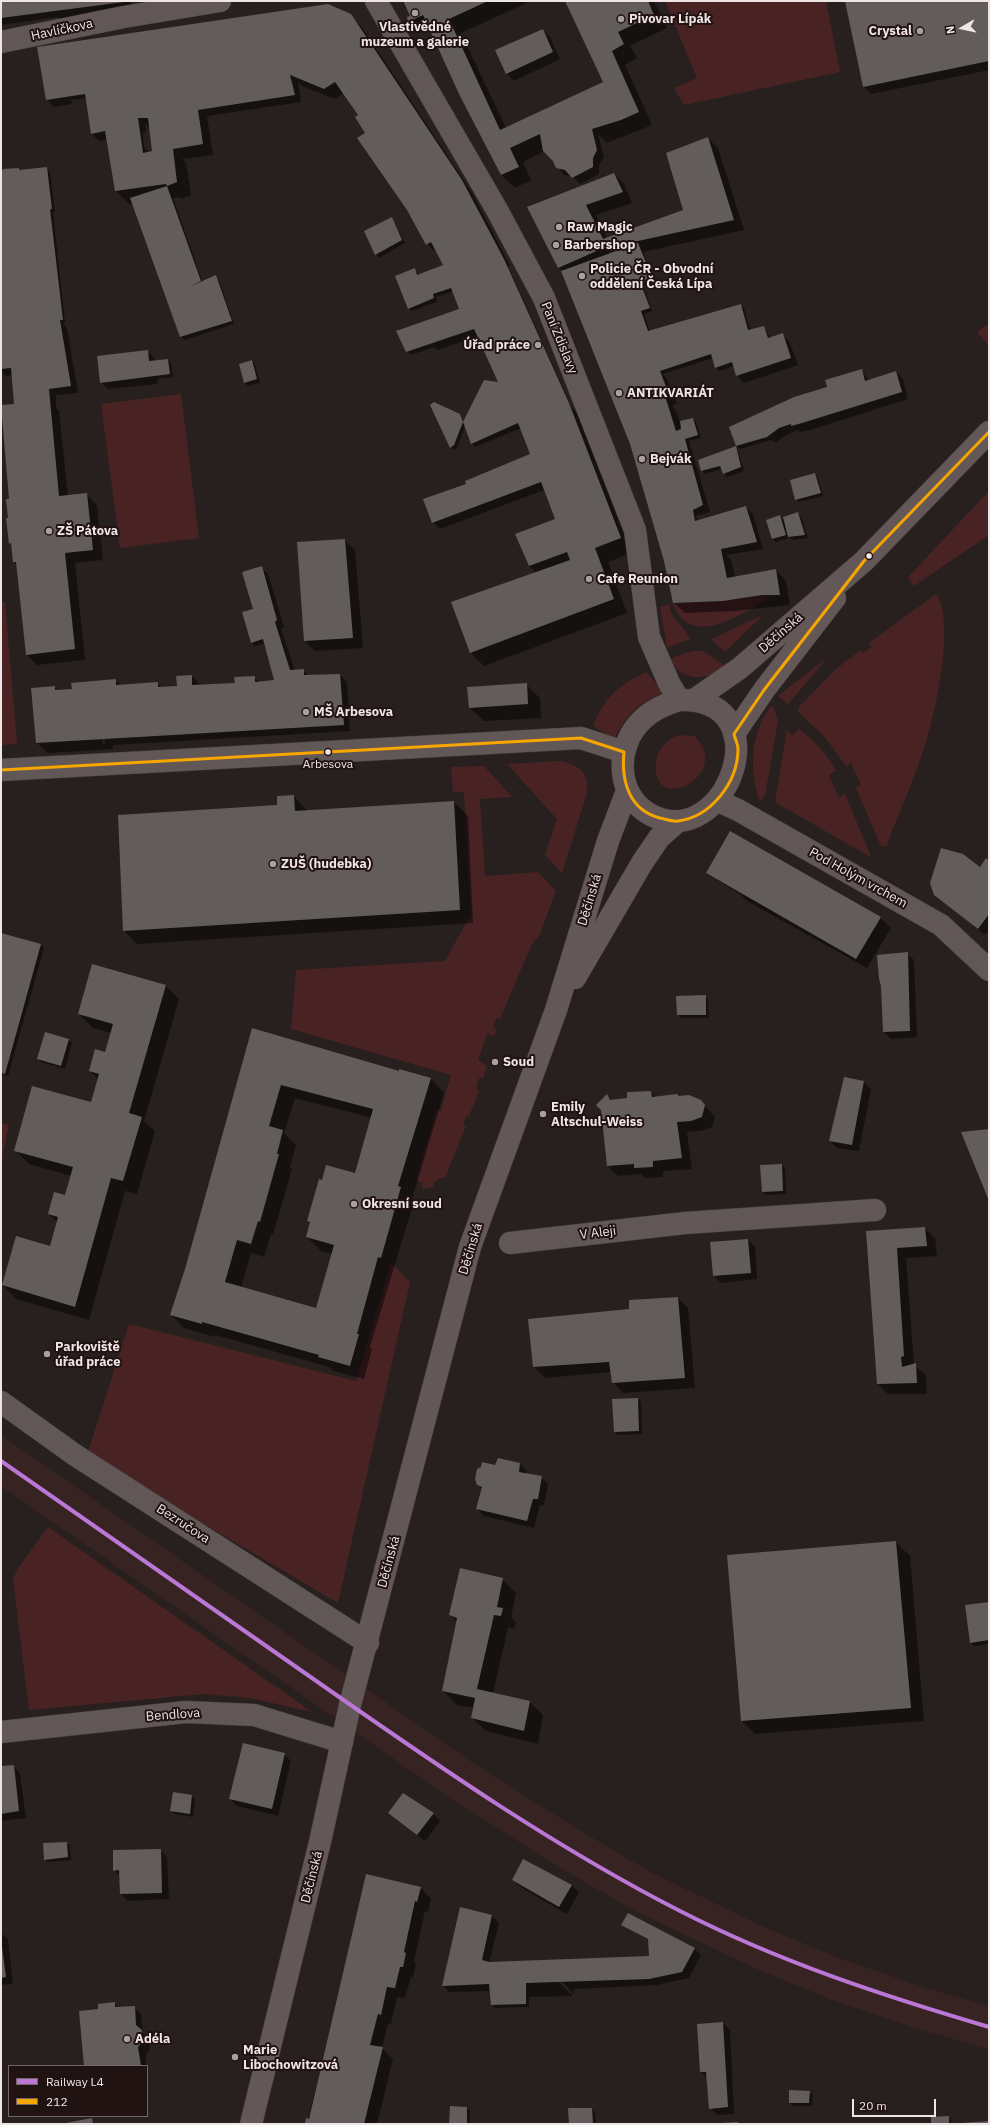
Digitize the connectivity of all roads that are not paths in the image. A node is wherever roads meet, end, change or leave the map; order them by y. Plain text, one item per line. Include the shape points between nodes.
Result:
1 (220, 1) edge
2 (376, 1) edge
3 (145, 7) edge
4 (1, 42) edge
5 (989, 432) edge
6 (864, 561) junction
7 (687, 700) junction
8 (734, 734) junction
9 (624, 752) junction
10 (1, 770) edge
11 (628, 792) junction
12 (718, 801) junction
13 (677, 822) junction
14 (989, 970) edge
15 (556, 1010) junction
16 (875, 1210) dead end
17 (510, 1243) dead end
18 (1, 1402) edge
19 (368, 1643) junction
20 (1, 1732) edge
21 (342, 1742) junction
22 (251, 2124) edge

1 - 3 street, Havlíčkova
2 - 7 street, Paní Zdislavy via 497,210 544,298 635,530 649,637 669,683
3 - 4 street, Havlíčkova via 124,17
5 - 6 main road, Děčínská
6 - 7 main road, Děčínská via 740,668
6 - 8 main road, Děčínská via 764,690
7 - 8 main road, Děčínská via 707,704 718,710 731,725
7 - 9 main road, Děčínská via 667,704 642,719
8 - 12 main road, Děčínská via 738,749 733,771
9 - 10 street via 581,738
9 - 11 main road, Děčínská via 623,774
11 - 13 main road, Děčínská via 634,803 644,812 656,818
11 - 15 main road, Děčínská via 608,841
12 - 13 main road, Děčínská via 691,818
12 - 14 street, Pod Holým vrchem via 941,925
13 - 15 main road, Děčínská via 659,838 642,863
15 - 19 main road, Děčínská via 470,1247
16 - 17 street, V Aleji via 685,1223
18 - 19 street, Bezručova via 75,1455
19 - 21 main road, Děčínská
20 - 21 street, Bendlova via 186,1712 254,1715
21 - 22 main road, Děčínská

